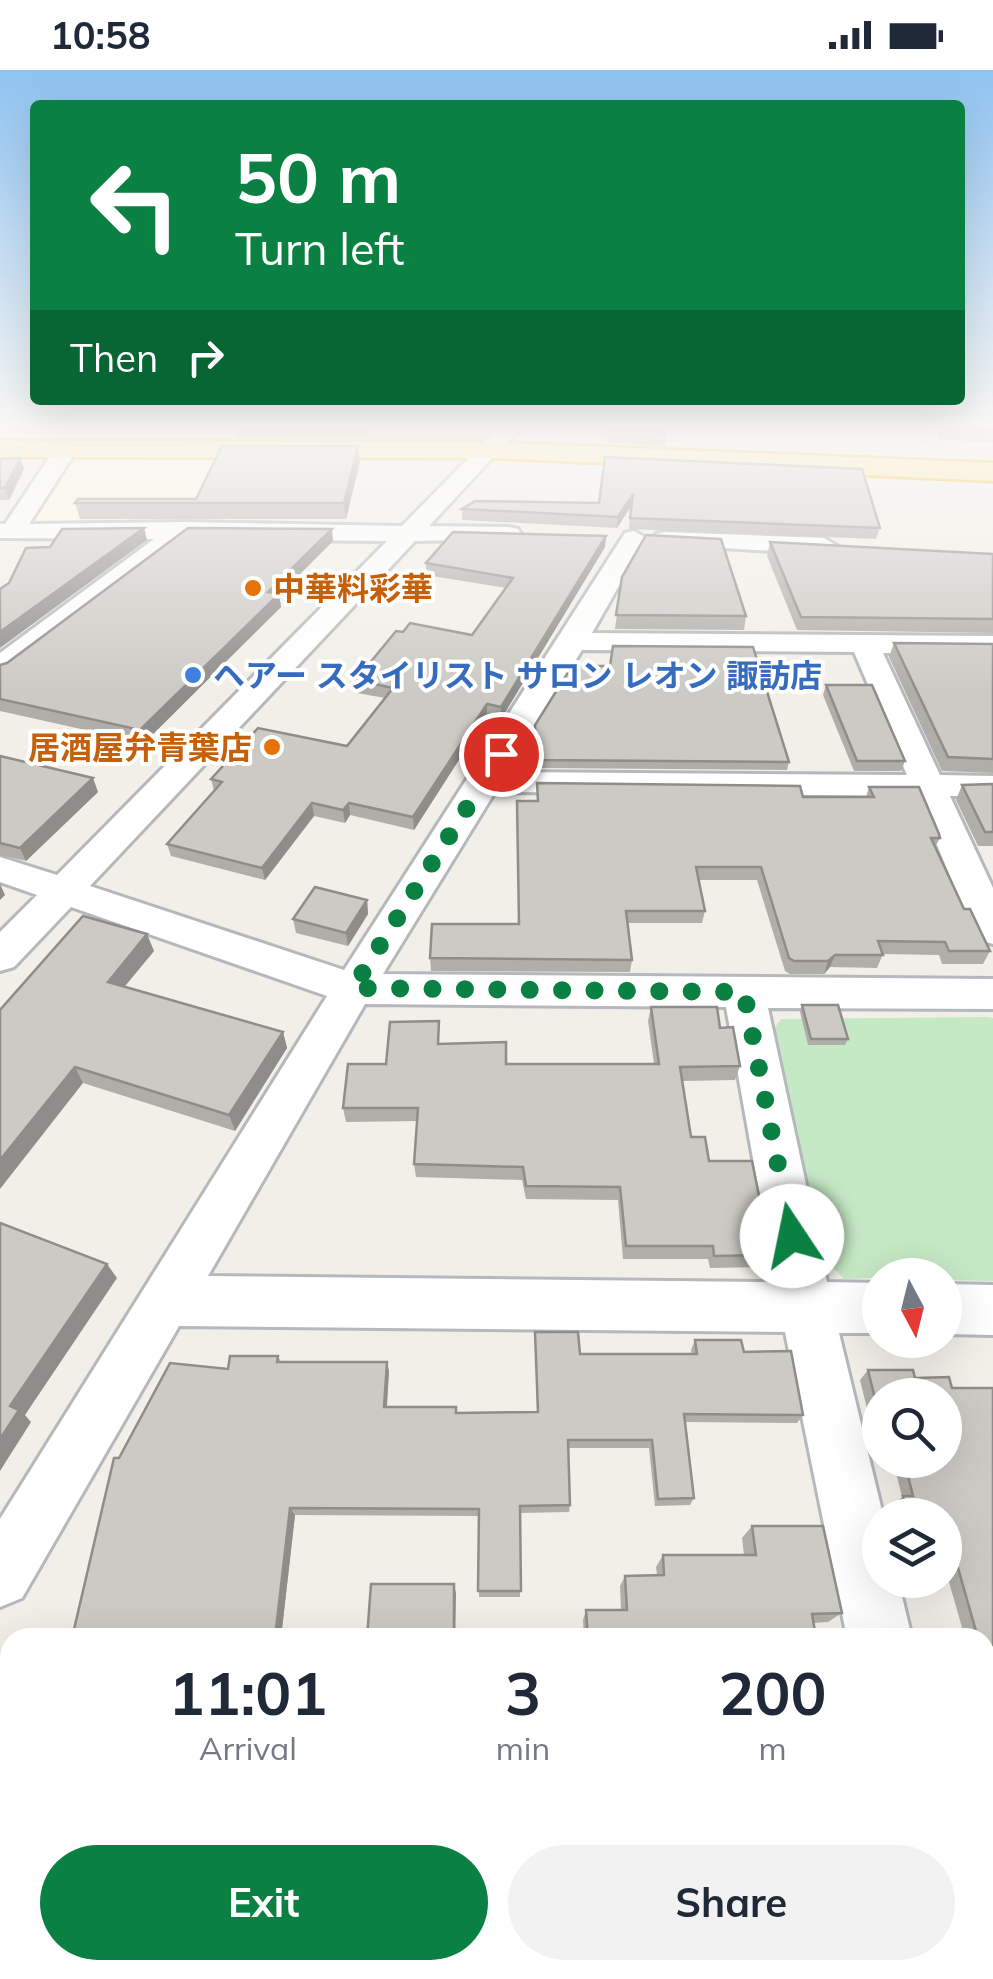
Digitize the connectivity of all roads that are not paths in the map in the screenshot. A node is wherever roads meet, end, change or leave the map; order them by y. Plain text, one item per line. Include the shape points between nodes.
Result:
1 (424, 514) edge
2 (184, 530) junction
3 (6, 531) edge
4 (406, 532) junction
5 (534, 535) edge
6 (852, 548) edge
7 (573, 641) junction
8 (865, 645) junction
9 (993, 645) edge
10 (0, 666) edge
11 (483, 782) junction
12 (930, 786) junction
13 (993, 786) edge
14 (0, 869) edge
15 (63, 891) junction
16 (993, 930) edge
17 (0, 957) edge
18 (353, 988) junction
19 (744, 992) junction
20 (993, 994) edge
21 (164, 1301) junction
22 (806, 1307) junction
23 (862, 1308) edge
24 (962, 1309) edge
25 (993, 1310) edge
26 (0, 1576) edge
27 (878, 1628) edge

1 - 4 street
2 - 3 street
2 - 4 street
2 - 10 street
4 - 5 street
4 - 15 street
6 - 7 street via 624,538
7 - 8 street
7 - 11 street
8 - 9 street
8 - 12 street
11 - 12 street
11 - 18 street
12 - 13 street
12 - 16 street
14 - 15 street
15 - 17 street
15 - 18 street
18 - 19 street
18 - 21 street
19 - 20 street
19 - 22 street
21 - 22 street
21 - 26 street
22 - 23 street
22 - 27 street
24 - 25 street

